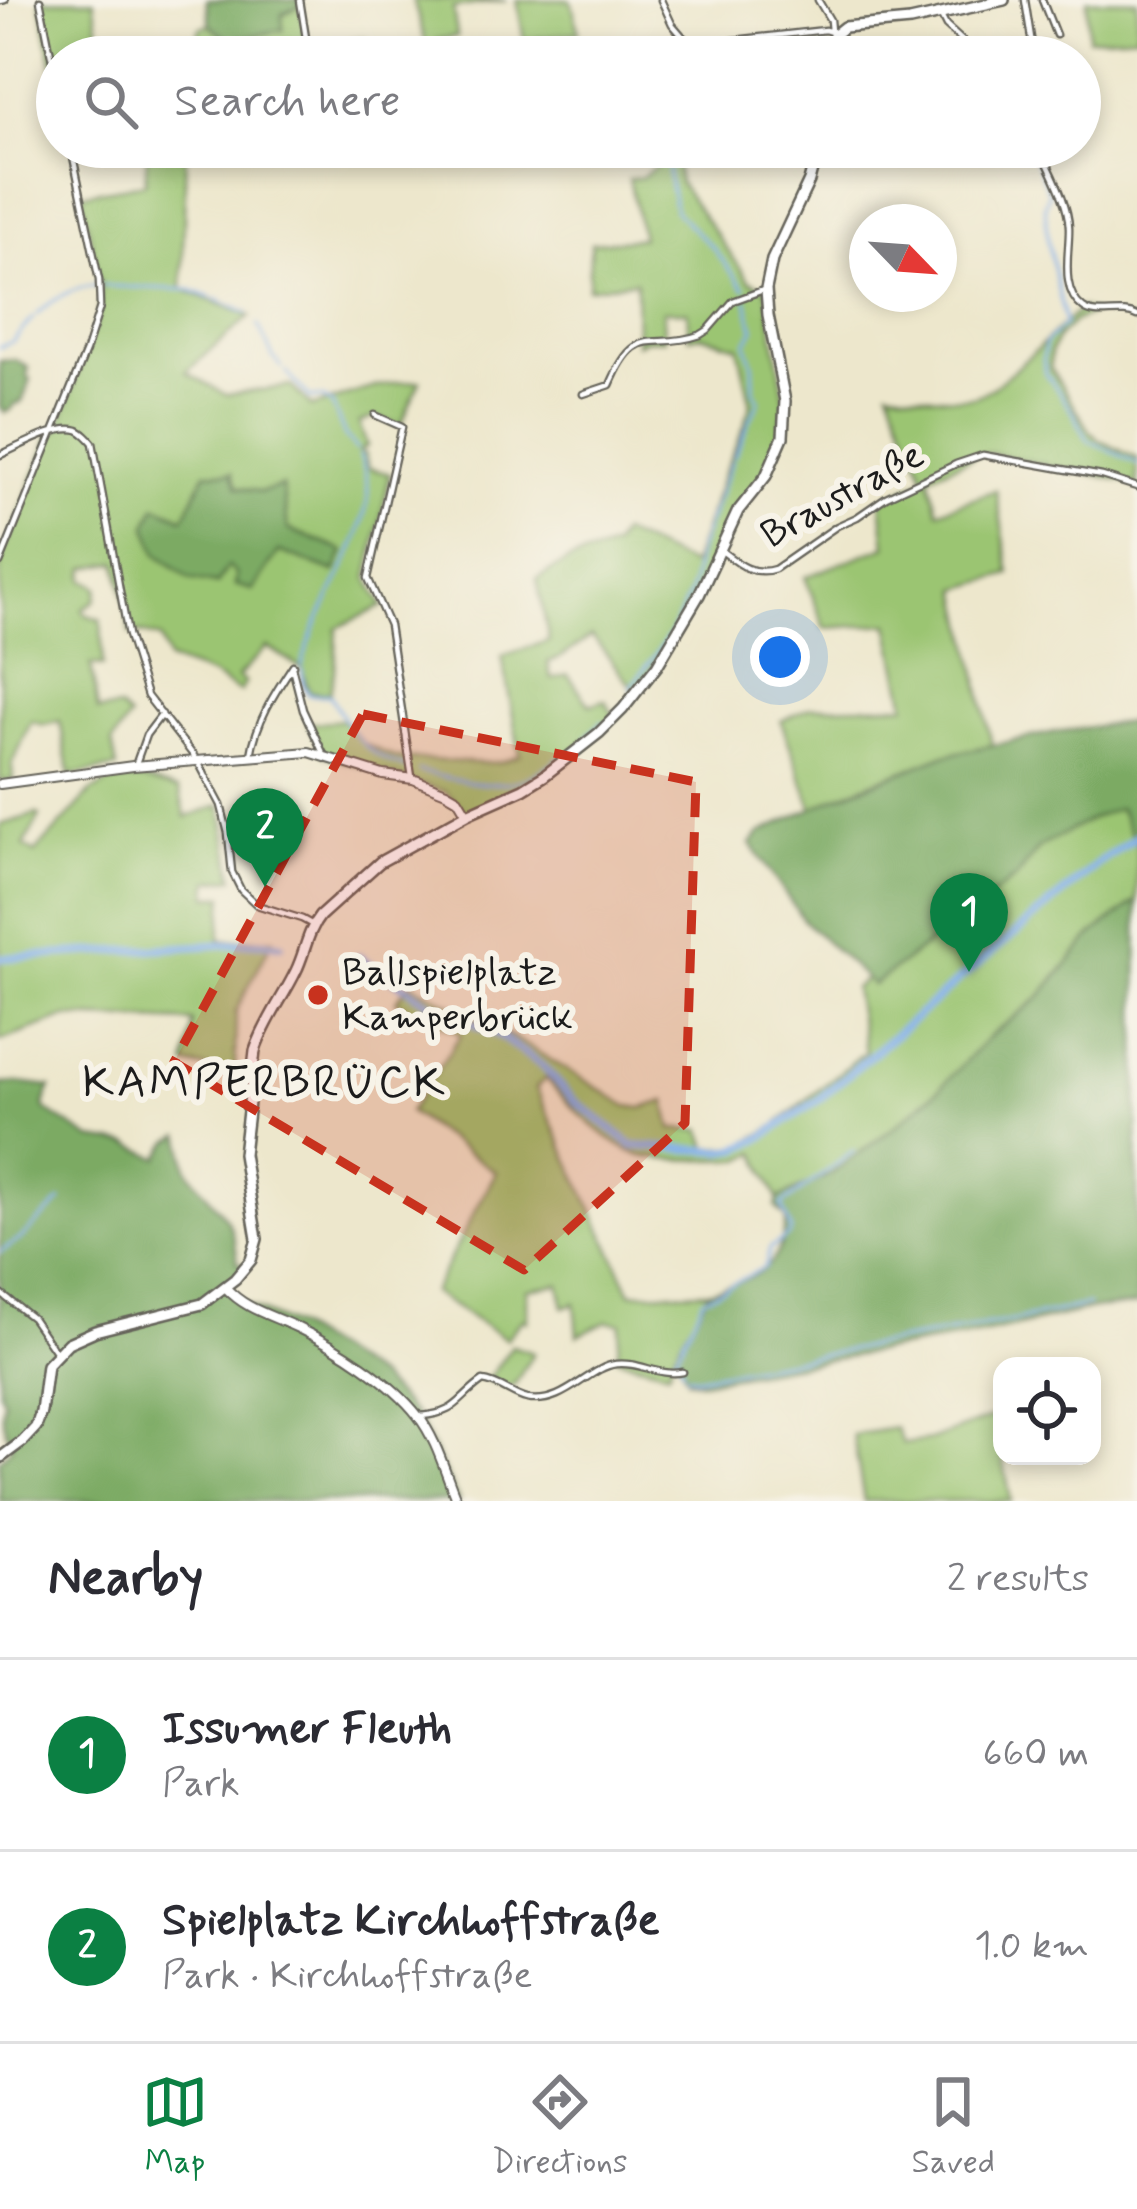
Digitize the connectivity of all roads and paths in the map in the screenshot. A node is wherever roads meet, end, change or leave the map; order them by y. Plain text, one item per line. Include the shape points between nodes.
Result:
1 (40, 0) edge
2 (301, 0) edge
3 (661, 0) edge
4 (818, 0) edge
5 (1004, 0) edge
6 (1025, 0) edge
7 (1042, 0) edge
8 (963, 4) edge
9 (940, 14) junction
10 (833, 32) junction
11 (1056, 35) dead end
12 (47, 36) edge
13 (306, 36) edge
14 (682, 36) edge
15 (789, 36) edge
16 (833, 36) edge
17 (957, 36) edge
18 (1032, 36) edge
19 (75, 168) edge
20 (812, 168) edge
21 (1048, 168) edge
22 (766, 289) junction
23 (1137, 316) edge
24 (583, 394) dead end
25 (375, 415) dead end
26 (52, 433) junction
27 (0, 455) edge
28 (1137, 488) edge
29 (720, 550) junction
30 (0, 563) edge
31 (162, 714) junction
32 (251, 755) junction
33 (324, 755) junction
34 (197, 760) junction
35 (135, 766) junction
36 (412, 779) junction
37 (0, 784) edge
38 (467, 814) junction
39 (313, 925) junction
40 (225, 1287) junction
41 (0, 1293) edge
42 (56, 1353) junction
43 (682, 1372) dead end
44 (419, 1416) junction
45 (0, 1458) edge
46 (457, 1501) edge

1 - 12 street
2 - 13 street
3 - 14 street
4 - 10 street
5 - 8 main road
6 - 18 street
7 - 11 street
8 - 9 main road
9 - 10 main road
9 - 17 street
10 - 15 street
10 - 16 main road
19 - 26 street via 101,298
20 - 22 main road
21 - 23 street via 1068,219 1066,266 1078,302
22 - 24 street via 733,302 700,335 639,344 620,360 610,385
22 - 29 main road via 785,429
25 - 36 street via 402,428 368,578 389,625
26 - 27 street
26 - 30 street
26 - 31 street via 77,430 93,443 128,635 147,696
28 - 29 street, Braustraße via 983,455 886,497 775,569 752,571
29 - 38 main road via 657,666 611,722 544,776
31 - 34 street
31 - 35 street
32 - 33 street
32 - 33 street via 293,666
32 - 34 street
33 - 36 street
34 - 35 street
34 - 39 street via 225,817 241,890 257,905
35 - 37 street
36 - 38 street via 458,799
38 - 39 main road via 380,862
39 - 40 main road via 255,1051 243,1154 257,1239 251,1260
40 - 42 main road via 202,1304 80,1336
40 - 44 street via 349,1359
41 - 42 street via 32,1318
42 - 45 main road via 36,1427
43 - 44 street via 611,1364 578,1386 535,1399 483,1381 443,1414
44 - 46 street

